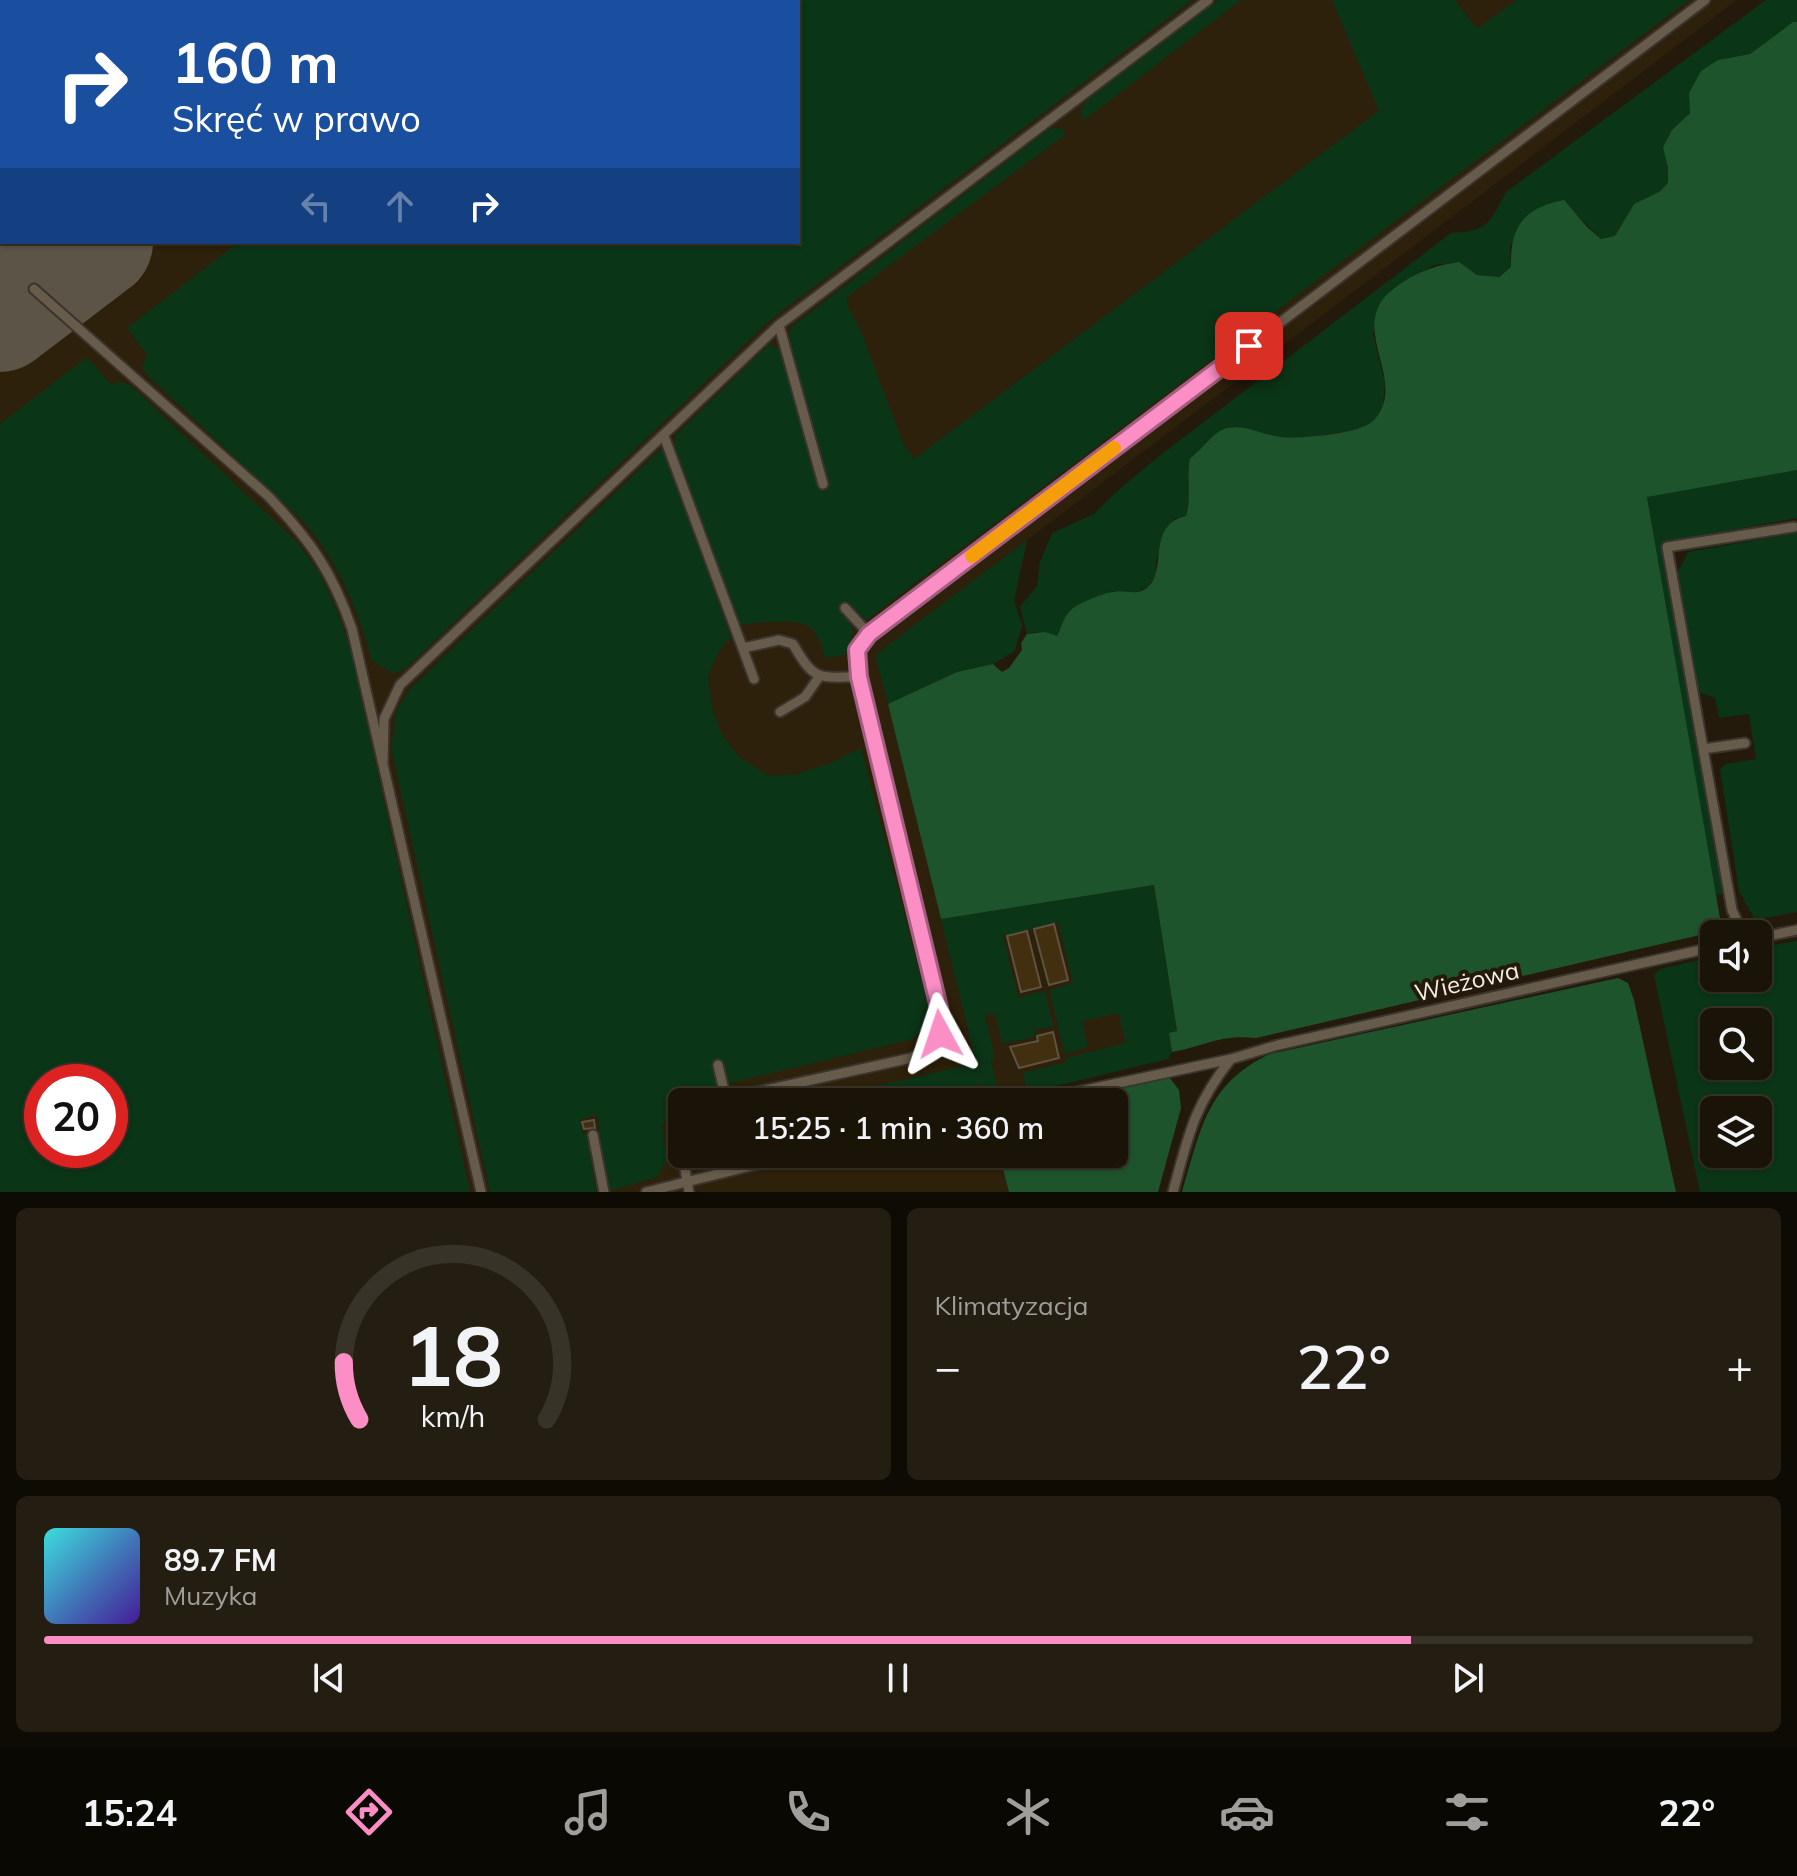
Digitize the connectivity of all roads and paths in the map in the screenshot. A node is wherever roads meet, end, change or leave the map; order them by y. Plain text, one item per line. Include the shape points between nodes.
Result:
1 (1208, 0) edge
2 (1705, 0) edge
3 (34, 289) dead end
4 (779, 325) junction
5 (664, 436) junction
6 (823, 484) dead end
7 (1794, 527) dead end
8 (845, 608) dead end
9 (869, 634) junction
10 (743, 648) junction
11 (819, 677) junction
12 (859, 677) junction
13 (754, 679) dead end
14 (780, 712) dead end
15 (1745, 743) dead end
16 (1703, 749) junction
17 (383, 764) junction
18 (1737, 920) edge
19 (1797, 930) edge
20 (1772, 935) edge
21 (1700, 950) edge
22 (1231, 1059) junction
23 (718, 1065) dead end
24 (723, 1088) edge
25 (776, 1088) edge
26 (1091, 1088) edge
27 (593, 1135) dead end
28 (685, 1168) edge
29 (738, 1168) edge
30 (688, 1188) edge
31 (481, 1192) edge
32 (604, 1192) edge
33 (646, 1192) edge
34 (1173, 1192) edge

1 - 4 lane
2 - 9 lane
3 - 17 lane via 268,496 304,536 339,592 352,629
4 - 5 lane
4 - 6 lane
5 - 10 lane
5 - 17 lane via 400,685 384,719
7 - 16 lane via 1667,547
8 - 9 lane
9 - 12 lane via 857,650
10 - 11 lane via 779,640 793,644
10 - 13 lane
11 - 12 lane
11 - 14 lane via 805,697
12 - 25 lane via 942,1020 940,1034 926,1051 911,1058
15 - 16 lane
16 - 18 lane
17 - 31 lane
19 - 20 lane
21 - 22 lane, Wieżowa
22 - 26 lane, Wieżowa
22 - 34 lane via 1196,1111
23 - 24 lane
27 - 32 lane
28 - 30 lane
29 - 30 lane
30 - 33 lane

